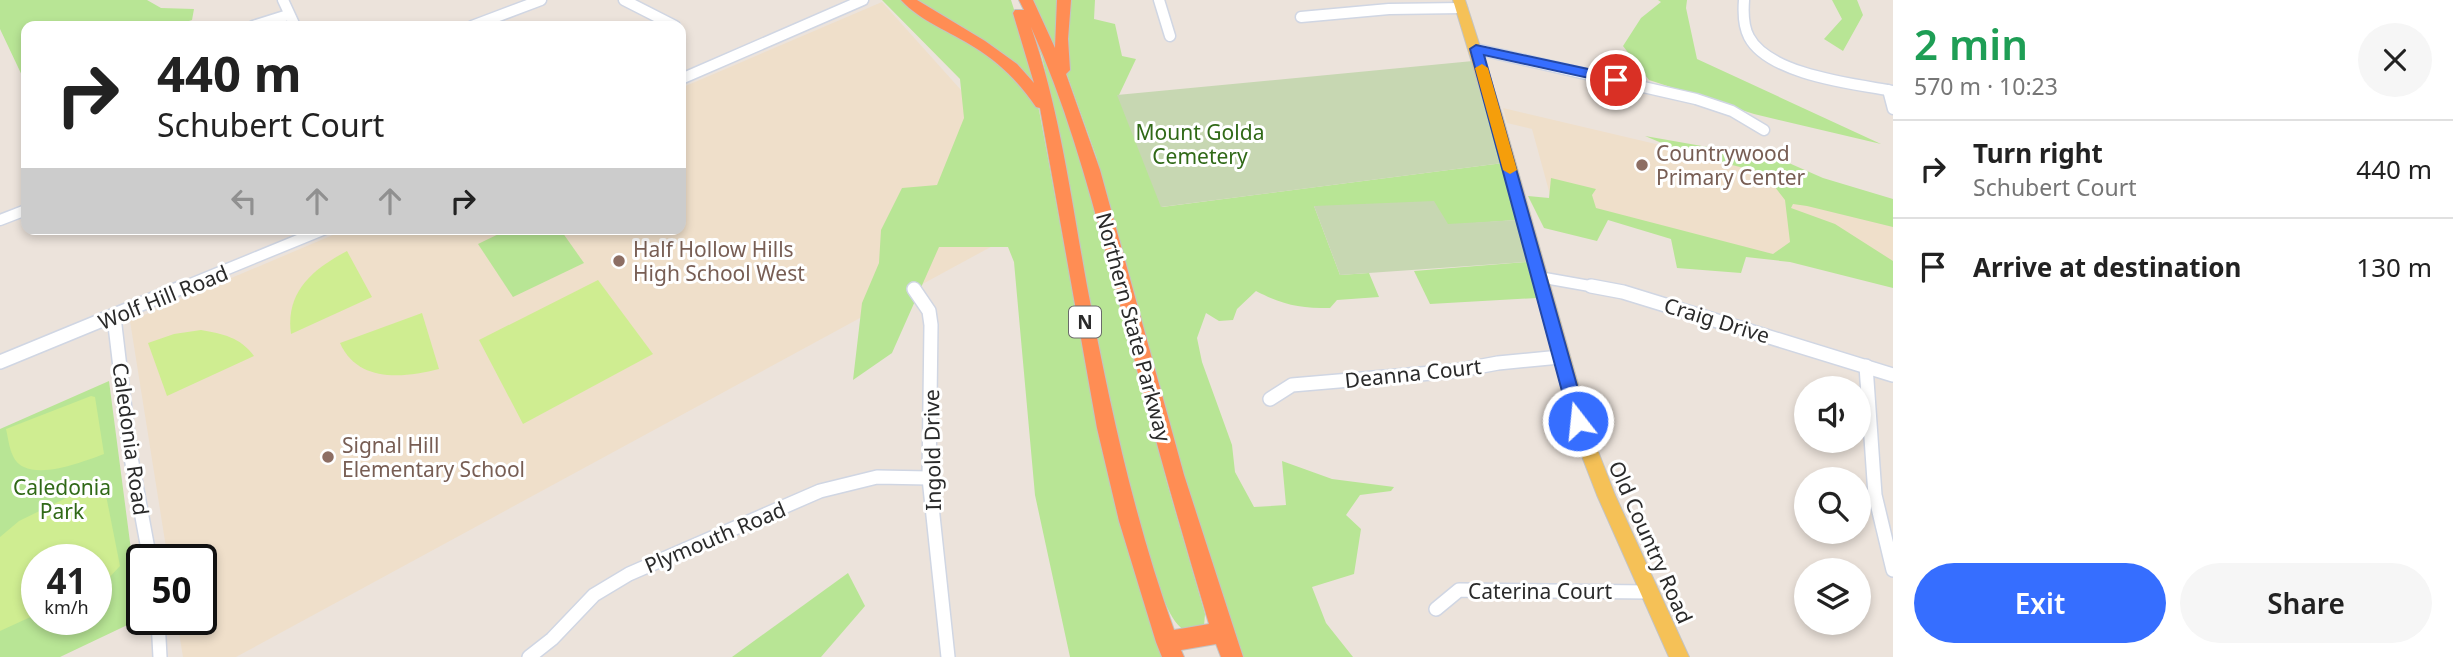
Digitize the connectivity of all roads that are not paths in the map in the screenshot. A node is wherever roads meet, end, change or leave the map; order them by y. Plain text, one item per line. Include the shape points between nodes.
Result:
1 (283, 0) edge
2 (541, 0) edge
3 (624, 0) edge
4 (836, 0) edge
5 (863, 0) edge
6 (908, 0) edge
7 (1015, 0) edge
8 (1026, 0) edge
9 (1065, 0) edge
10 (1160, 0) edge
11 (1744, 0) edge
12 (1461, 4) edge
13 (848, 7) junction
14 (288, 15) junction
15 (1301, 17) dead end
16 (269, 21) edge
17 (292, 21) edge
18 (485, 21) edge
19 (665, 21) edge
20 (1170, 36) dead end
21 (1476, 49) junction
22 (686, 77) edge
23 (1064, 84) junction
24 (1891, 90) edge
25 (1893, 109) edge
26 (1049, 117) junction
27 (1764, 130) dead end
28 (21, 212) edge
29 (0, 220) edge
30 (310, 235) edge
31 (1539, 277) junction
32 (914, 289) dead end
33 (114, 317) junction
34 (1560, 357) junction
35 (0, 362) edge
36 (1866, 366) junction
37 (1893, 374) edge
38 (1270, 399) dead end
39 (929, 478) junction
40 (147, 544) edge
41 (1893, 570) edge
42 (1650, 592) junction
43 (1436, 609) dead end
44 (1222, 632) junction
45 (159, 635) edge
46 (1170, 649) edge
47 (160, 657) edge
48 (529, 657) edge
49 (948, 657) edge
50 (1232, 657) edge
51 (1679, 657) edge

1 - 14 street
2 - 18 street
3 - 19 street
4 - 13 street
5 - 13 street
6 - 26 highway via 1006,60 1028,82
7 - 26 highway, Northern State Parkway / N via 1035,53
8 - 23 highway, Northern State Parkway / N
9 - 23 highway via 1061,39
10 - 20 street
11 - 24 street via 1748,34 1777,60 1815,75
12 - 15 street
12 - 21 main road, Old Country Road
13 - 22 street
14 - 16 street
14 - 17 street
21 - 27 street via 1696,99 1732,111
21 - 31 main road, Old Country Road
23 - 44 highway, Northern State Parkway / N
24 - 25 street
26 - 46 highway, Northern State Parkway / N via 1106,428 1132,531
28 - 29 street
30 - 33 street, Wolf Hill Road
31 - 34 main road, Old Country Road
31 - 36 street, Craig Drive via 1623,292
32 - 39 street, Ingold Drive via 929,311 931,325
33 - 35 street, Wolf Hill Road
33 - 40 street, Caledonia Road via 130,452
34 - 38 street, Deanna Court via 1292,385
34 - 42 main road, Old Country Road via 1593,465
36 - 37 street, Craig Drive
36 - 41 street via 1873,473 1881,533
39 - 48 street, Plymouth Road via 877,477 820,491 629,574 584,603 547,645
39 - 49 street, Ingold Drive
42 - 43 street, Caterina Court via 1459,590
42 - 51 main road, Old Country Road
44 - 46 highway
44 - 50 highway, Northern State Parkway / N
45 - 47 street

